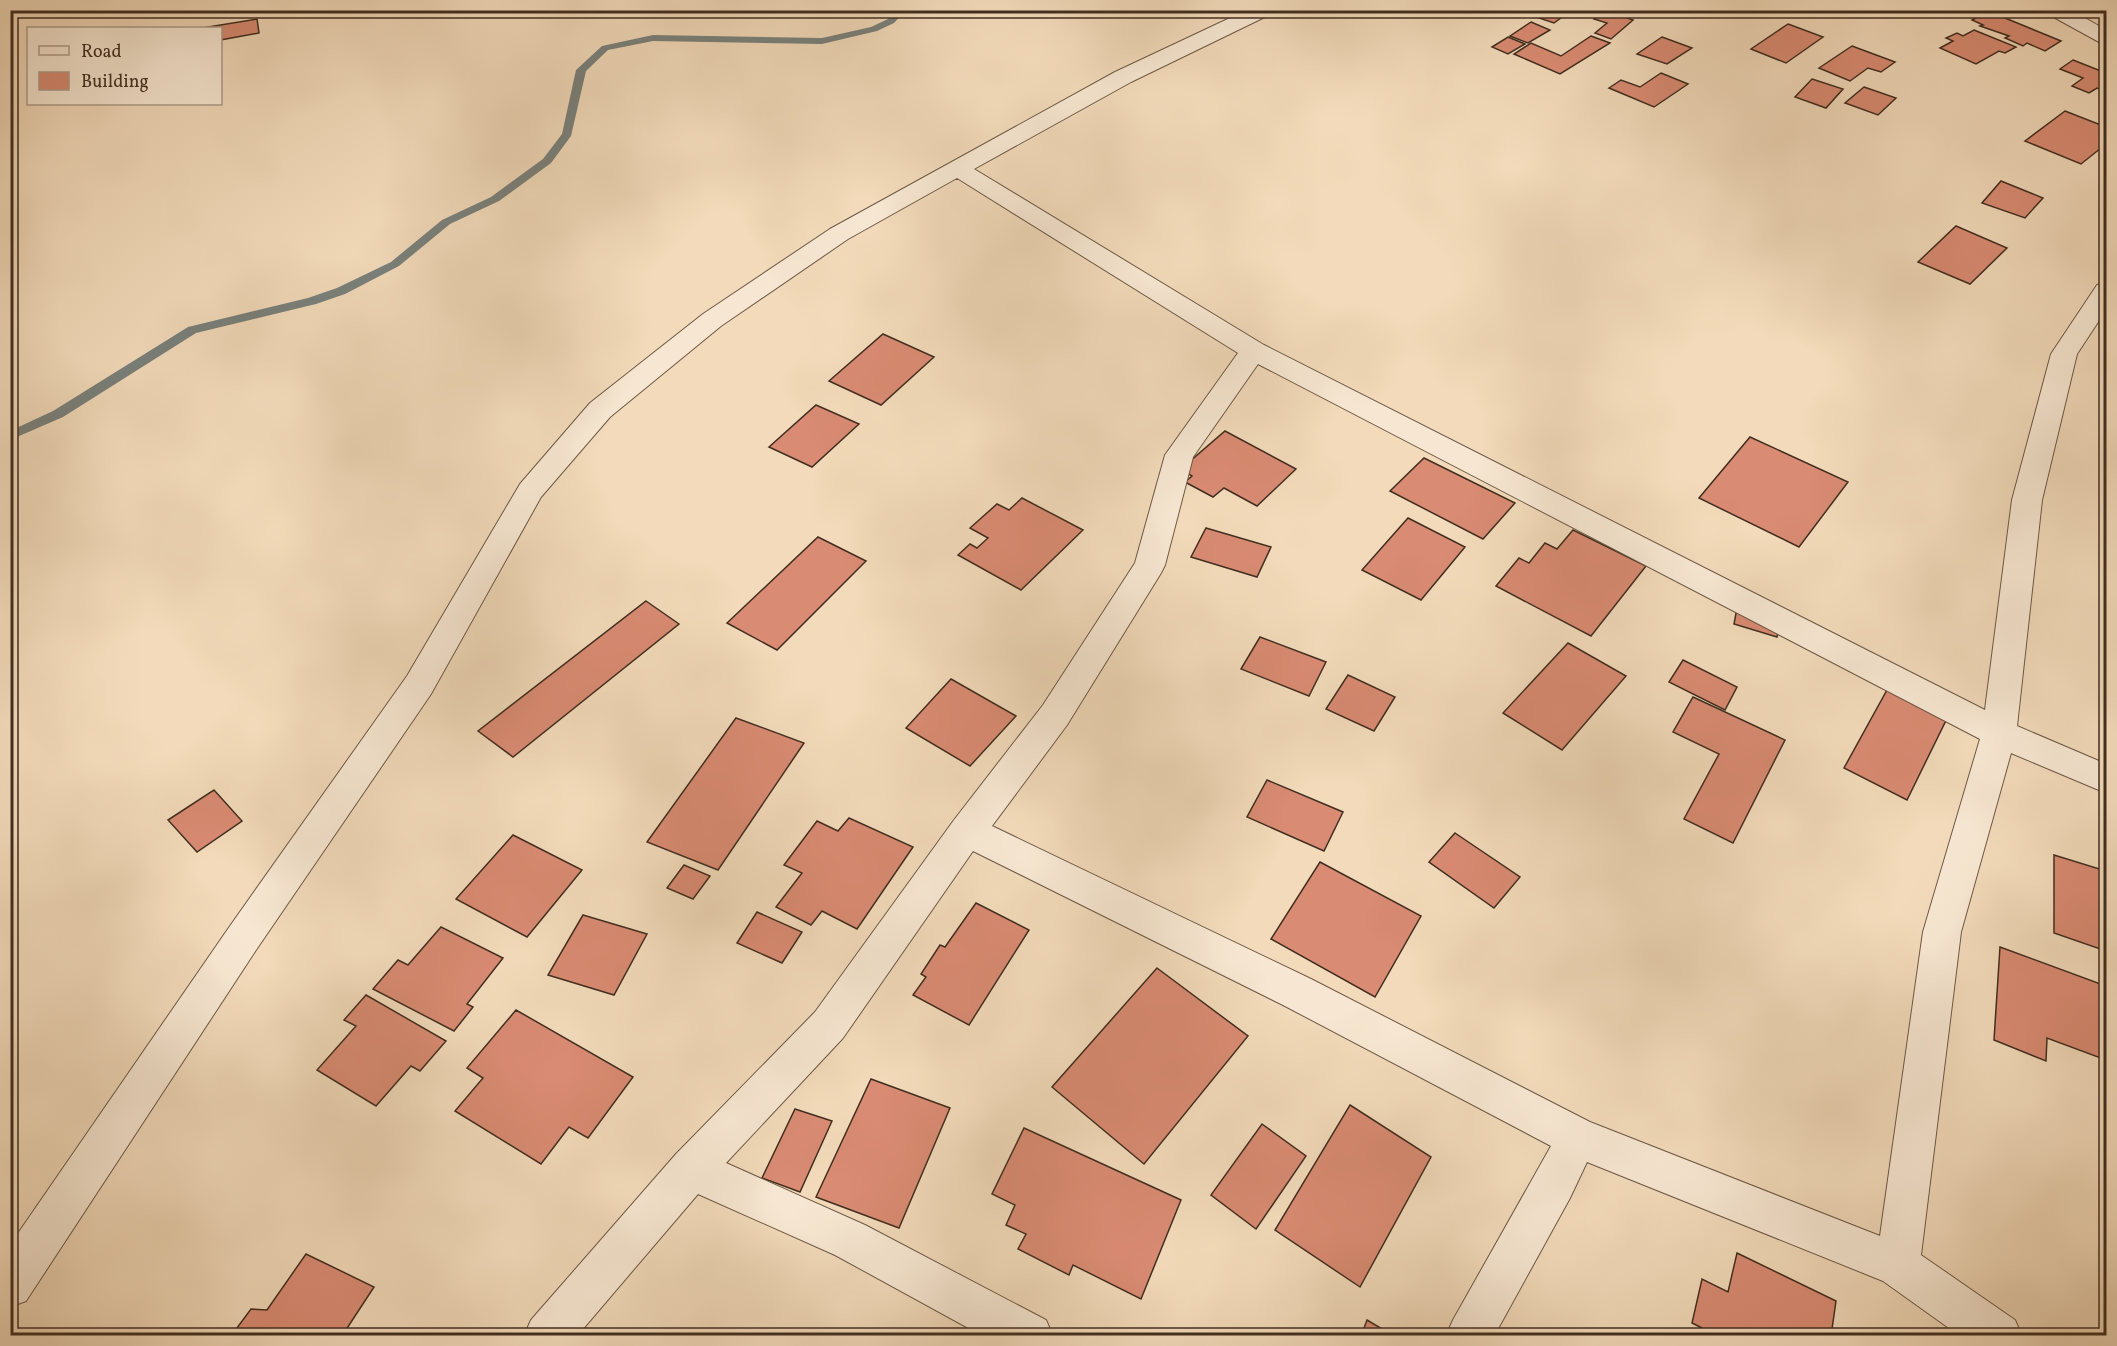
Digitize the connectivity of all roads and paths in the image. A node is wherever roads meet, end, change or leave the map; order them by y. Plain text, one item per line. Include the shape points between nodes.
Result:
1 (1264, 10) edge
2 (2055, 10) edge
3 (2106, 38) edge
4 (958, 169) junction
5 (2106, 291) edge
6 (1254, 351) junction
7 (1999, 734) junction
8 (2106, 779) edge
9 (967, 831) junction
10 (1576, 1137) junction
11 (692, 1169) junction
12 (1898, 1265) junction
13 (10, 1285) edge
14 (548, 1335) edge
15 (1030, 1335) edge
16 (1469, 1335) edge
17 (1999, 1335) edge

1 - 4 street via 1123,77
2 - 3 street
4 - 6 street
4 - 13 street via 839,234 712,320 600,410 530,491 419,686
5 - 7 street via 2064,354 2027,500
6 - 7 street
6 - 9 street via 1179,455 1150,565 1055,715
7 - 8 street
7 - 12 street via 1942,932
9 - 10 street via 1297,992
9 - 11 street via 829,1025
10 - 12 street
10 - 16 street via 1555,1183
11 - 14 street
11 - 15 street via 850,1240
12 - 17 street

